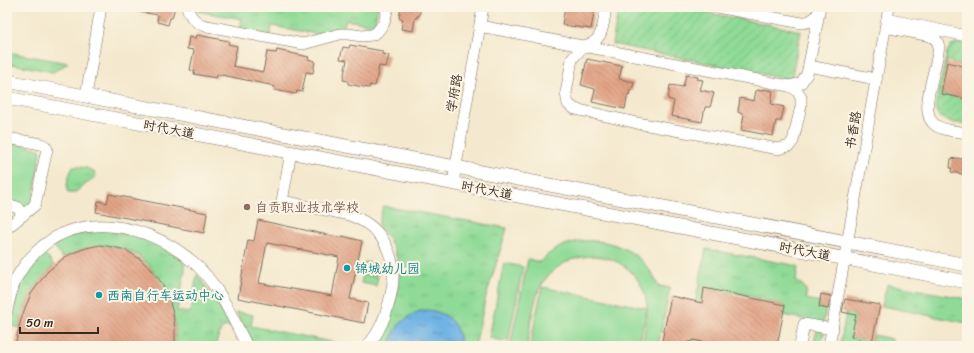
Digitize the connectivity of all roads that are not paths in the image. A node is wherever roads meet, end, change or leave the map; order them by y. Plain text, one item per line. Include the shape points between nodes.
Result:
1 (101, 7) edge
2 (187, 7) edge
3 (388, 7) edge
4 (483, 7) edge
5 (606, 7) edge
6 (717, 7) edge
7 (889, 7) edge
8 (820, 9) edge
9 (802, 23) junction
10 (886, 23) junction
11 (480, 26) junction
12 (601, 33) junction
13 (963, 35) edge
14 (814, 42) junction
15 (582, 46) junction
16 (938, 51) junction
17 (616, 52) junction
18 (808, 70) junction
19 (876, 79) junction
20 (7, 81) edge
21 (789, 86) junction
22 (86, 96) junction
23 (7, 98) edge
24 (801, 106) junction
25 (967, 133) edge
26 (7, 138) edge
27 (291, 152) junction
28 (456, 167) junction
29 (453, 183) junction
30 (7, 206) edge
31 (23, 215) junction
32 (7, 228) edge
33 (848, 242) junction
34 (845, 258) junction
35 (967, 265) edge
36 (12, 277) edge
37 (967, 282) edge
38 (7, 311) edge
39 (833, 329) junction
40 (247, 346) edge
41 (367, 346) edge
42 (800, 346) edge
43 (829, 346) edge

1 - 22 street
2 - 3 street via 189,15 202,25 303,44 340,34 372,35 384,23
4 - 11 street, 学府路
5 - 12 street
6 - 9 street
7 - 10 street, 书香路
8 - 9 street via 812,20
8 - 14 street
9 - 14 street via 811,32
10 - 13 street
10 - 16 street via 931,36 937,42
10 - 19 street, 书香路
11 - 15 street
11 - 28 street, 学府路
12 - 15 street via 596,42
12 - 17 street via 605,46
13 - 16 street via 947,37
14 - 18 street
15 - 17 street
15 - 24 street via 573,58 566,93 566,99 571,107 580,112 778,149 789,146 793,141
16 - 25 street via 927,106 930,117 939,127
17 - 21 street
18 - 19 street
18 - 21 street via 801,83
18 - 24 street
19 - 33 street, 书香路
20 - 22 main road, 时代大道
21 - 24 street via 797,90
22 - 28 main road, 时代大道
23 - 27 main road, 时代大道
26 - 31 street via 41,144 47,149 35,205
27 - 29 main road, 时代大道
27 - 41 street via 282,201 359,219 380,235 393,262 392,290 384,320 378,333
28 - 29 street, 学府路
28 - 33 main road, 时代大道
29 - 34 main road, 时代大道
30 - 31 street via 17,207
31 - 32 street
33 - 34 street, 书香路
33 - 35 main road, 时代大道
34 - 37 main road, 时代大道
34 - 39 street, 书香路
36 - 38 street
36 - 40 street via 43,245 68,232 96,225 137,231 168,244 204,272
39 - 42 street via 804,324
39 - 43 street, 书香路

